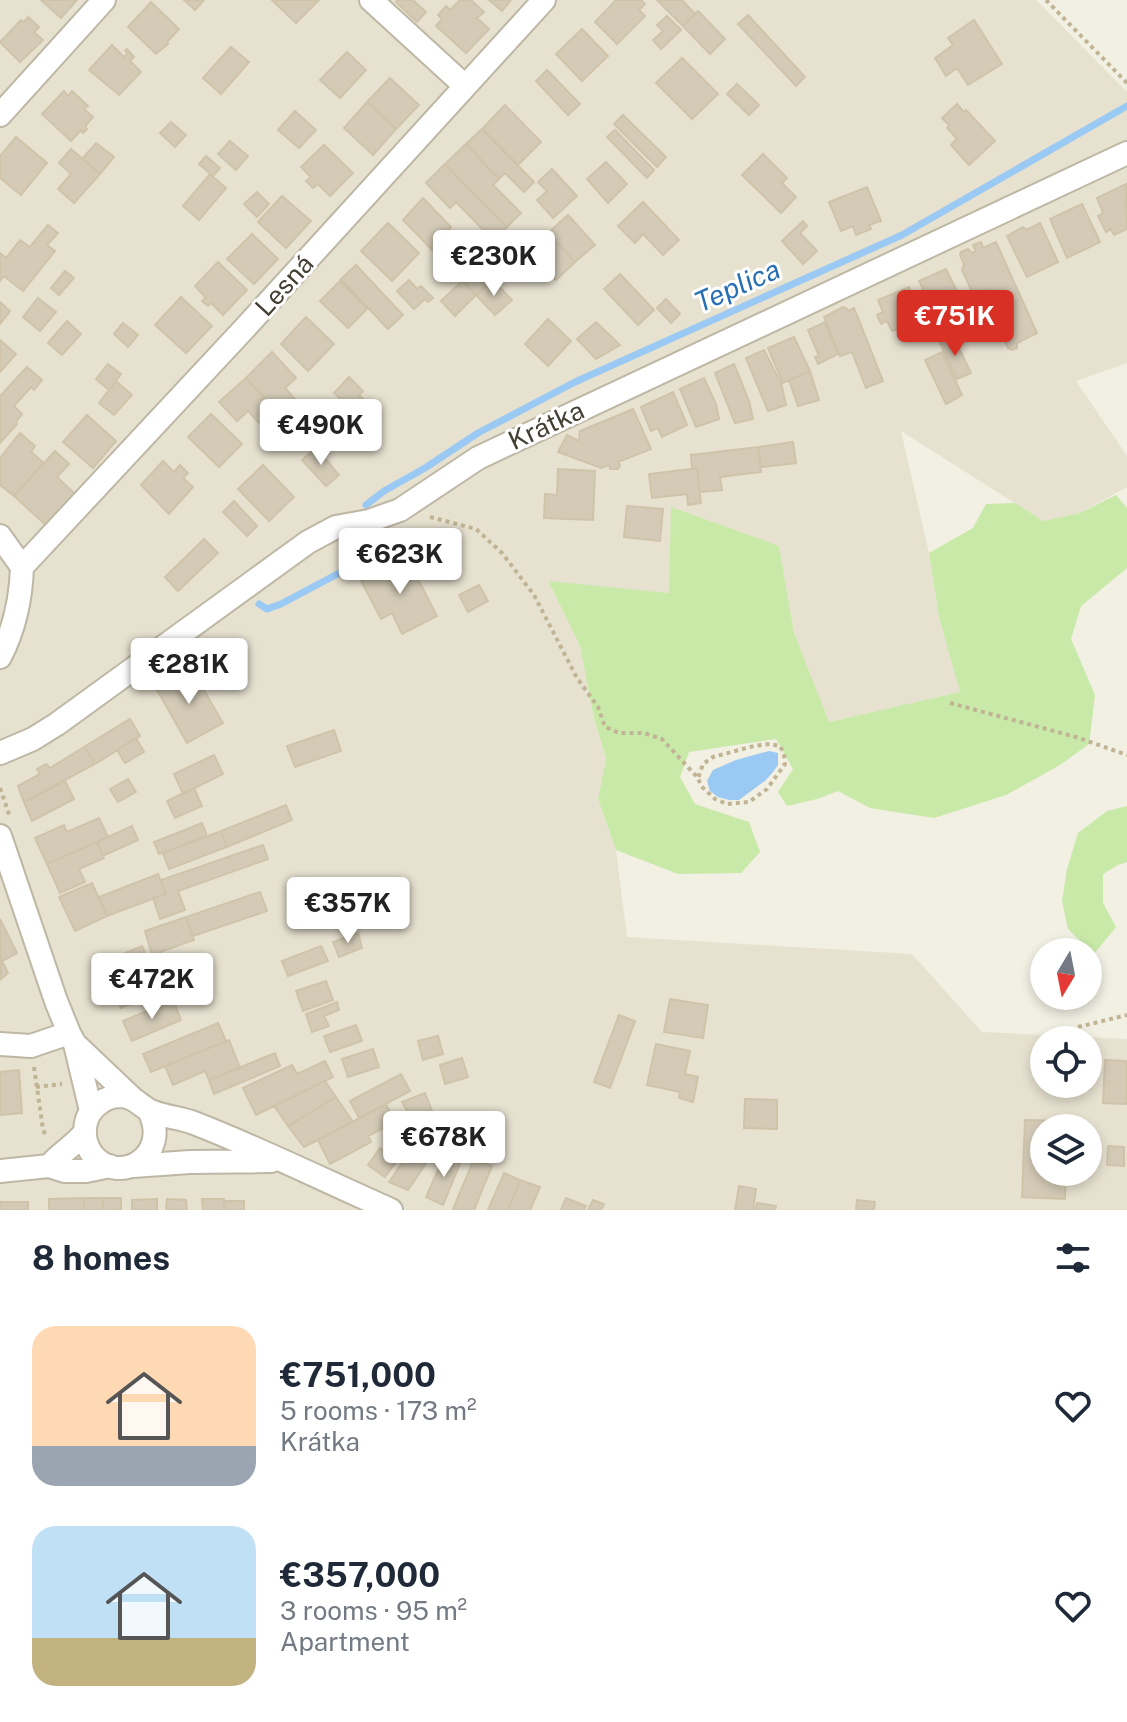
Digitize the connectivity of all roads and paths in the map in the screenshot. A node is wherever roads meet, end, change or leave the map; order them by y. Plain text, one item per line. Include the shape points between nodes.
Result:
1 (104, 0) edge
2 (371, 0) edge
3 (544, 0) edge
4 (1046, 0) edge
5 (1127, 83) edge
6 (465, 86) junction
7 (0, 115) edge
8 (1127, 153) edge
9 (400, 510) junction
10 (0, 536) edge
11 (22, 567) junction
12 (0, 657) edge
13 (950, 703) dead end
14 (0, 753) edge
15 (1127, 755) edge
16 (698, 778) junction
17 (0, 836) edge
18 (1127, 1015) edge
19 (1082, 1026) edge
20 (72, 1038) junction
21 (0, 1044) edge
22 (31, 1046) junction
23 (36, 1087) dead end
24 (141, 1105) junction
25 (88, 1122) junction
26 (280, 1161) junction
27 (49, 1166) junction
28 (122, 1166) junction
29 (0, 1171) edge
30 (391, 1210) edge

1 - 7 street
2 - 6 street
3 - 6 street, Lesná
4 - 5 path
6 - 11 street, Lesná
8 - 9 street, Krátka via 478,458
9 - 14 street, Krátka via 336,527 308,542 57,724
9 - 16 path via 476,529 534,595 605,727 662,739
10 - 11 street
11 - 12 street via 18,611
13 - 15 path
16 - 16 path via 715,799 749,802 777,777 784,754 780,746 770,744 713,757 703,764
17 - 20 street
18 - 19 path
20 - 22 street
20 - 24 street
20 - 25 street
21 - 22 street
22 - 23 path
24 - 25 street via 122,1096 110,1098 99,1103
24 - 26 street
24 - 28 street via 154,1121 155,1142 142,1160
25 - 27 street via 75,1144
25 - 28 street via 86,1144 92,1154
26 - 28 street
26 - 30 street
27 - 28 street via 65,1171
27 - 29 street

